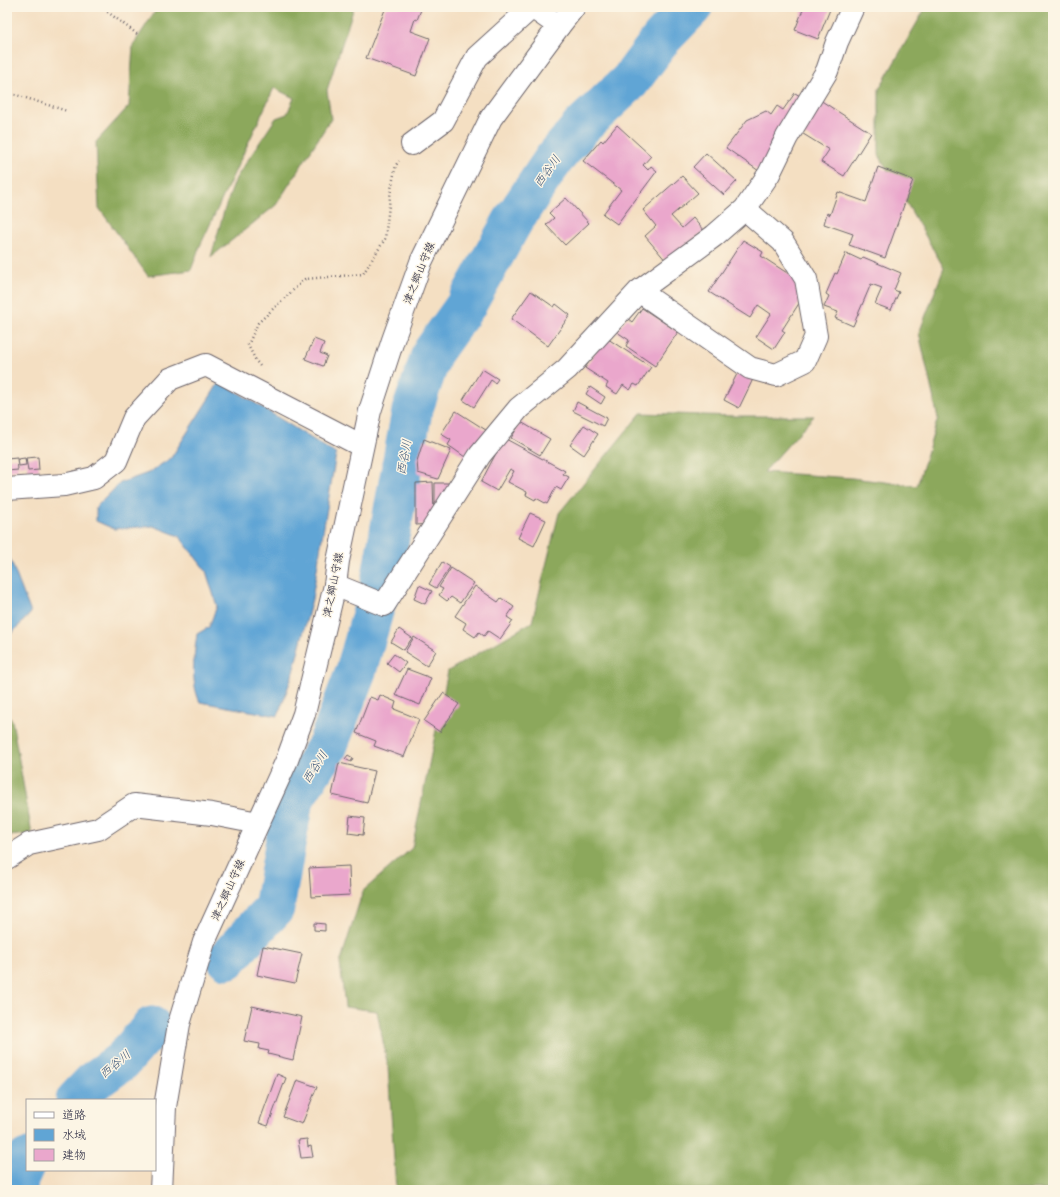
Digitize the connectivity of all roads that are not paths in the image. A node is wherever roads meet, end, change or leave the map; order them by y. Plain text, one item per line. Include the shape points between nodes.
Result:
1 (532, 7) edge
2 (574, 7) edge
3 (854, 7) edge
4 (559, 26) junction
5 (412, 144) road end
6 (746, 209) junction
7 (640, 291) junction
8 (362, 446) junction
9 (7, 490) edge
10 (335, 585) junction
11 (258, 823) junction
12 (7, 858) edge
13 (161, 1190) edge

1 - 4 street
1 - 5 street via 477,57 443,121
2 - 4 street, 津之郷山守線
3 - 6 street via 837,42 827,71 787,136 769,174
4 - 8 street, 津之郷山守線 via 491,118 421,262 370,411
6 - 7 street
6 - 7 street via 783,242 806,279 816,336 805,361 776,376 750,368
7 - 10 street via 567,369 519,408 480,455 384,605
8 - 9 street via 206,365 170,378 134,418 116,461 94,478 64,485
8 - 10 street, 津之郷山守線
10 - 11 street, 津之郷山守線 via 304,714 287,760
11 - 12 street via 212,814 134,805 98,829 29,844
11 - 13 street, 津之郷山守線 via 204,942 179,1024 165,1107

